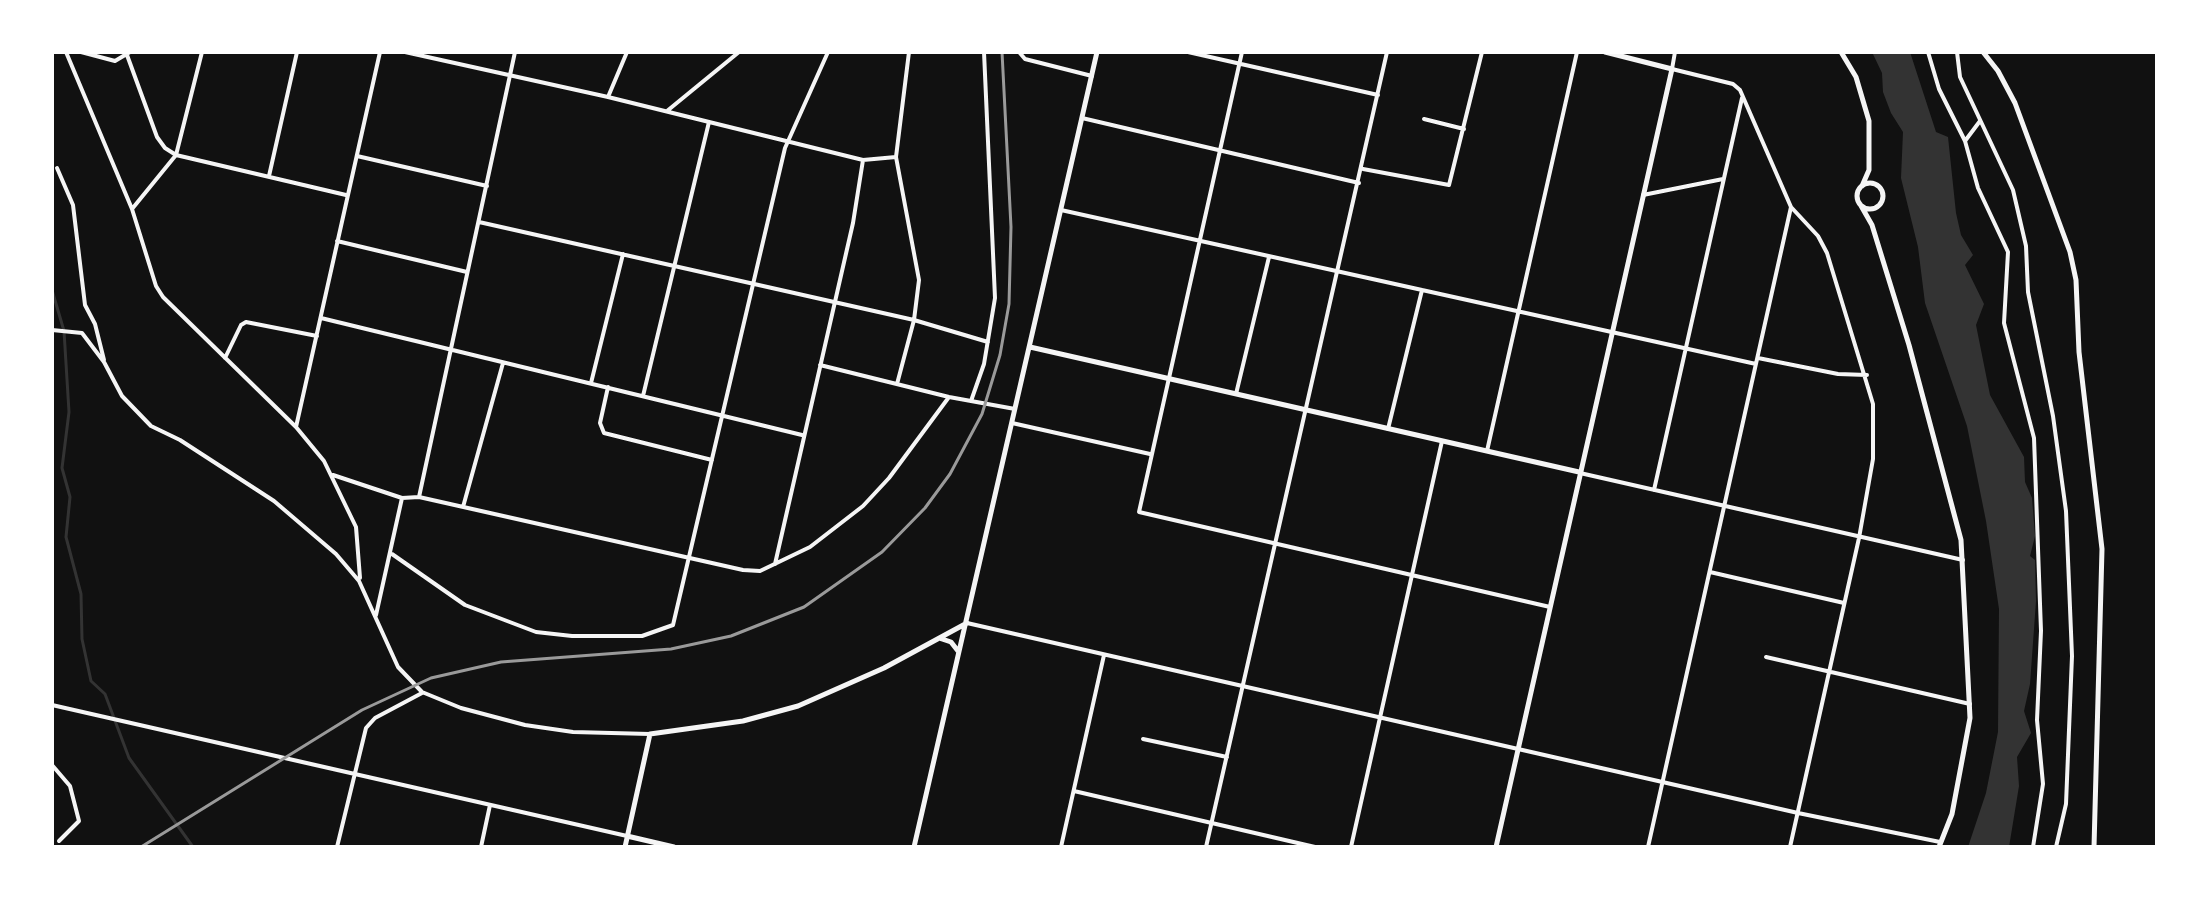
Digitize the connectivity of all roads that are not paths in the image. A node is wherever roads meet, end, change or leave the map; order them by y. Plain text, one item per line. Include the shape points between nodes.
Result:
1 (66, 52) edge
2 (81, 52) edge
3 (202, 52) edge
4 (297, 52) edge
5 (380, 52) edge
6 (405, 52) edge
7 (627, 52) edge
8 (739, 52) edge
9 (828, 52) edge
10 (909, 52) edge
11 (984, 52) edge
12 (1019, 52) edge
13 (1097, 52) edge
14 (1188, 52) edge
15 (1242, 52) edge
16 (1387, 52) edge
17 (1482, 52) edge
18 (1577, 52) edge
19 (1605, 52) edge
20 (1675, 52) edge
21 (1841, 52) edge
22 (1928, 52) edge
23 (1957, 52) edge
24 (1983, 52) edge
25 (515, 53) edge
26 (128, 54) edge
27 (1239, 64) junction
28 (1672, 69) junction
29 (511, 76) junction
30 (1092, 76) junction
31 (1378, 95) junction
32 (1743, 96) junction
33 (608, 97) junction
34 (667, 111) junction
35 (1082, 118) junction
36 (1424, 119) dead end
37 (1981, 120) junction
38 (709, 122) junction
39 (1464, 129) junction
40 (788, 140) junction
41 (1965, 141) junction
42 (1220, 150) junction
43 (176, 155) junction
44 (356, 156) junction
45 (896, 157) junction
46 (863, 160) junction
47 (57, 168) dead end
48 (1362, 169) junction
49 (1869, 170) junction
50 (269, 176) junction
51 (1723, 179) junction
52 (1359, 183) junction
53 (1877, 185) junction
54 (487, 186) junction
55 (1862, 186) junction
56 (346, 195) junction
57 (1643, 195) junction
58 (1860, 204) junction
59 (1879, 205) junction
60 (1791, 207) junction
61 (132, 209) junction
62 (1061, 210) junction
63 (479, 222) junction
64 (1872, 225) junction
65 (337, 241) junction
66 (1199, 241) junction
67 (623, 254) junction
68 (1269, 257) junction
69 (674, 266) junction
70 (467, 272) junction
71 (1336, 273) junction
72 (754, 283) junction
73 (1422, 290) junction
74 (834, 302) junction
75 (1518, 310) junction
76 (321, 318) junction
77 (914, 320) junction
78 (52, 330) edge
79 (1611, 333) junction
80 (317, 336) junction
81 (988, 342) junction
82 (1030, 347) junction
83 (1685, 349) junction
84 (450, 350) junction
85 (225, 358) junction
86 (1757, 361) junction
87 (104, 362) junction
88 (503, 362) junction
89 (820, 365) junction
90 (1867, 375) junction
91 (1166, 379) junction
92 (591, 383) junction
93 (897, 384) junction
94 (608, 387) junction
95 (1236, 394) junction
96 (643, 396) junction
97 (949, 397) junction
98 (971, 401) junction
99 (1015, 409) junction
100 (1306, 411) junction
101 (723, 415) junction
102 (1012, 423) junction
103 (296, 427) junction
104 (1388, 429) junction
105 (802, 435) junction
106 (1442, 441) junction
107 (1487, 451) junction
108 (1150, 454) junction
109 (712, 460) junction
110 (1579, 472) junction
111 (333, 475) junction
112 (1654, 490) junction
113 (419, 497) junction
114 (402, 498) junction
115 (1724, 506) junction
116 (463, 507) junction
117 (1859, 538) junction
118 (1275, 546) junction
119 (392, 554) junction
120 (690, 559) junction
121 (1963, 560) junction
122 (775, 564) junction
123 (1710, 572) junction
124 (1411, 577) junction
125 (359, 581) junction
126 (1844, 603) junction
127 (1550, 607) junction
128 (375, 617) junction
129 (967, 623) junction
130 (941, 639) junction
131 (1104, 655) junction
132 (959, 656) junction
133 (1766, 657) dead end
134 (1829, 672) junction
135 (1242, 687) junction
136 (422, 692) junction
137 (1970, 704) junction
138 (52, 705) edge
139 (1381, 718) junction
140 (650, 734) junction
141 (1143, 739) dead end
142 (1518, 749) junction
143 (1227, 757) junction
144 (52, 765) edge
145 (353, 774) junction
146 (1663, 781) junction
147 (1074, 791) junction
148 (490, 805) junction
149 (1798, 813) junction
150 (1211, 824) junction
151 (627, 836) junction
152 (59, 841) dead end
153 (1939, 845) edge
154 (337, 847) edge
155 (481, 847) edge
156 (625, 847) edge
157 (674, 847) edge
158 (914, 847) edge
159 (1061, 847) edge
160 (1206, 847) edge
161 (1315, 847) edge
162 (1351, 847) edge
163 (1496, 847) edge
164 (1648, 847) edge
165 (1790, 847) edge
166 (2033, 847) edge
167 (2056, 847) edge
168 (2094, 847) edge

1 - 61 street
2 - 26 street via 103,61
3 - 43 street
4 - 50 street
5 - 44 street
6 - 29 street
7 - 33 street
8 - 34 street
9 - 40 street
10 - 45 street
11 - 81 street via 995,290
12 - 30 street via 1025,59
13 - 30 street
14 - 27 street
15 - 27 street
16 - 31 street
17 - 39 street
18 - 75 street
19 - 28 street
20 - 28 street
21 - 49 street via 1856,77 1869,121
22 - 41 street via 1939,89
23 - 37 street via 1960,77
24 - 168 street via 2015,103 2076,280 2102,549
25 - 29 street
26 - 43 street via 157,137
27 - 31 street
27 - 42 street
28 - 32 street via 1733,84
28 - 57 street
29 - 33 street
29 - 54 street
30 - 35 street
31 - 48 street
32 - 51 street
32 - 60 street
33 - 34 street
34 - 38 street
35 - 42 street
35 - 62 street
36 - 39 street
37 - 41 street
37 - 167 street via 2013,190 2026,246 2028,292 2066,511 2072,656 2066,804
38 - 40 street
38 - 69 street
39 - 48 street via 1449,185
40 - 46 street
40 - 72 street
41 - 166 street via 1978,188 2008,252 2004,323 2034,438 2041,631 2037,720 2043,784
42 - 52 street
42 - 66 street
43 - 50 street
43 - 61 street
44 - 54 street
44 - 56 street
45 - 46 street
45 - 77 street via 918,264
46 - 74 street
47 - 87 street via 73,205 85,305
48 - 52 street
49 - 53 street
49 - 55 street
50 - 56 street
51 - 57 street
51 - 83 street
52 - 71 street
53 - 55 street
53 - 59 street via 1883,197
54 - 63 street
55 - 58 street
56 - 65 street
57 - 79 street
58 - 59 street via 1871,209
58 - 64 street
59 - 64 street
60 - 86 street
60 - 90 street via 1827,253
61 - 85 street via 163,297
62 - 66 street
62 - 82 street
63 - 67 street
63 - 70 street
64 - 121 street via 1948,484
65 - 70 street
65 - 76 street
66 - 68 street
66 - 91 street
67 - 69 street
67 - 92 street
68 - 71 street
68 - 95 street
69 - 72 street
69 - 96 street
70 - 84 street
71 - 73 street
71 - 100 street
72 - 74 street
72 - 101 street
73 - 75 street
73 - 104 street
74 - 77 street
74 - 89 street
75 - 79 street
75 - 107 street
76 - 80 street
76 - 84 street
77 - 81 street
77 - 93 street
78 - 87 street via 82,333
79 - 83 street
79 - 110 street
80 - 85 street via 246,322
80 - 103 street
81 - 98 street
82 - 91 street
82 - 99 street
83 - 86 street
83 - 112 street
84 - 88 street
84 - 113 street
85 - 103 street
86 - 90 street
86 - 115 street
87 - 125 street via 122,396 151,426 292,514
88 - 92 street
88 - 116 street
89 - 93 street
89 - 105 street
90 - 117 street via 1875,438
91 - 95 street
91 - 108 street
92 - 94 street
93 - 97 street
94 - 96 street
94 - 109 street via 600,423 604,433
95 - 100 street
96 - 101 street
97 - 98 street
97 - 122 street via 863,506 810,547
98 - 99 street
99 - 102 street
100 - 104 street
100 - 118 street
101 - 105 street
101 - 109 street
102 - 108 street
102 - 129 street
103 - 111 street
104 - 106 street
105 - 122 street
106 - 107 street
106 - 124 street
107 - 110 street
108 - 118 street via 1139,512
109 - 120 street
110 - 112 street
110 - 127 street
111 - 114 street
111 - 125 street via 356,527
112 - 115 street
113 - 114 street
113 - 116 street
114 - 119 street
115 - 117 street
115 - 123 street
116 - 120 street
117 - 121 street
117 - 126 street
118 - 124 street
118 - 135 street
119 - 120 street via 465,605 536,632 572,636 642,636 668,630 676,619
119 - 128 street
120 - 122 street via 751,571
121 - 137 street
123 - 126 street
123 - 146 street
124 - 127 street
124 - 139 street
125 - 128 street
126 - 134 street
127 - 142 street
128 - 136 street via 398,667
129 - 130 street
129 - 131 street
129 - 132 street
130 - 132 street via 955,645
130 - 140 street via 843,688 777,713
131 - 135 street
131 - 147 street
132 - 158 street
133 - 134 street
134 - 137 street
134 - 149 street
135 - 139 street
135 - 143 street
136 - 140 street via 525,725
136 - 145 street via 369,722
137 - 153 street via 1956,797
138 - 145 street
139 - 142 street
139 - 162 street
140 - 151 street
141 - 143 street
142 - 146 street
142 - 163 street
143 - 150 street
144 - 152 street via 70,786 79,821
145 - 148 street
145 - 154 street
146 - 149 street
146 - 164 street
147 - 150 street
147 - 159 street
148 - 151 street
148 - 155 street
149 - 153 street
149 - 165 street
150 - 160 street
150 - 161 street
151 - 156 street
151 - 157 street

